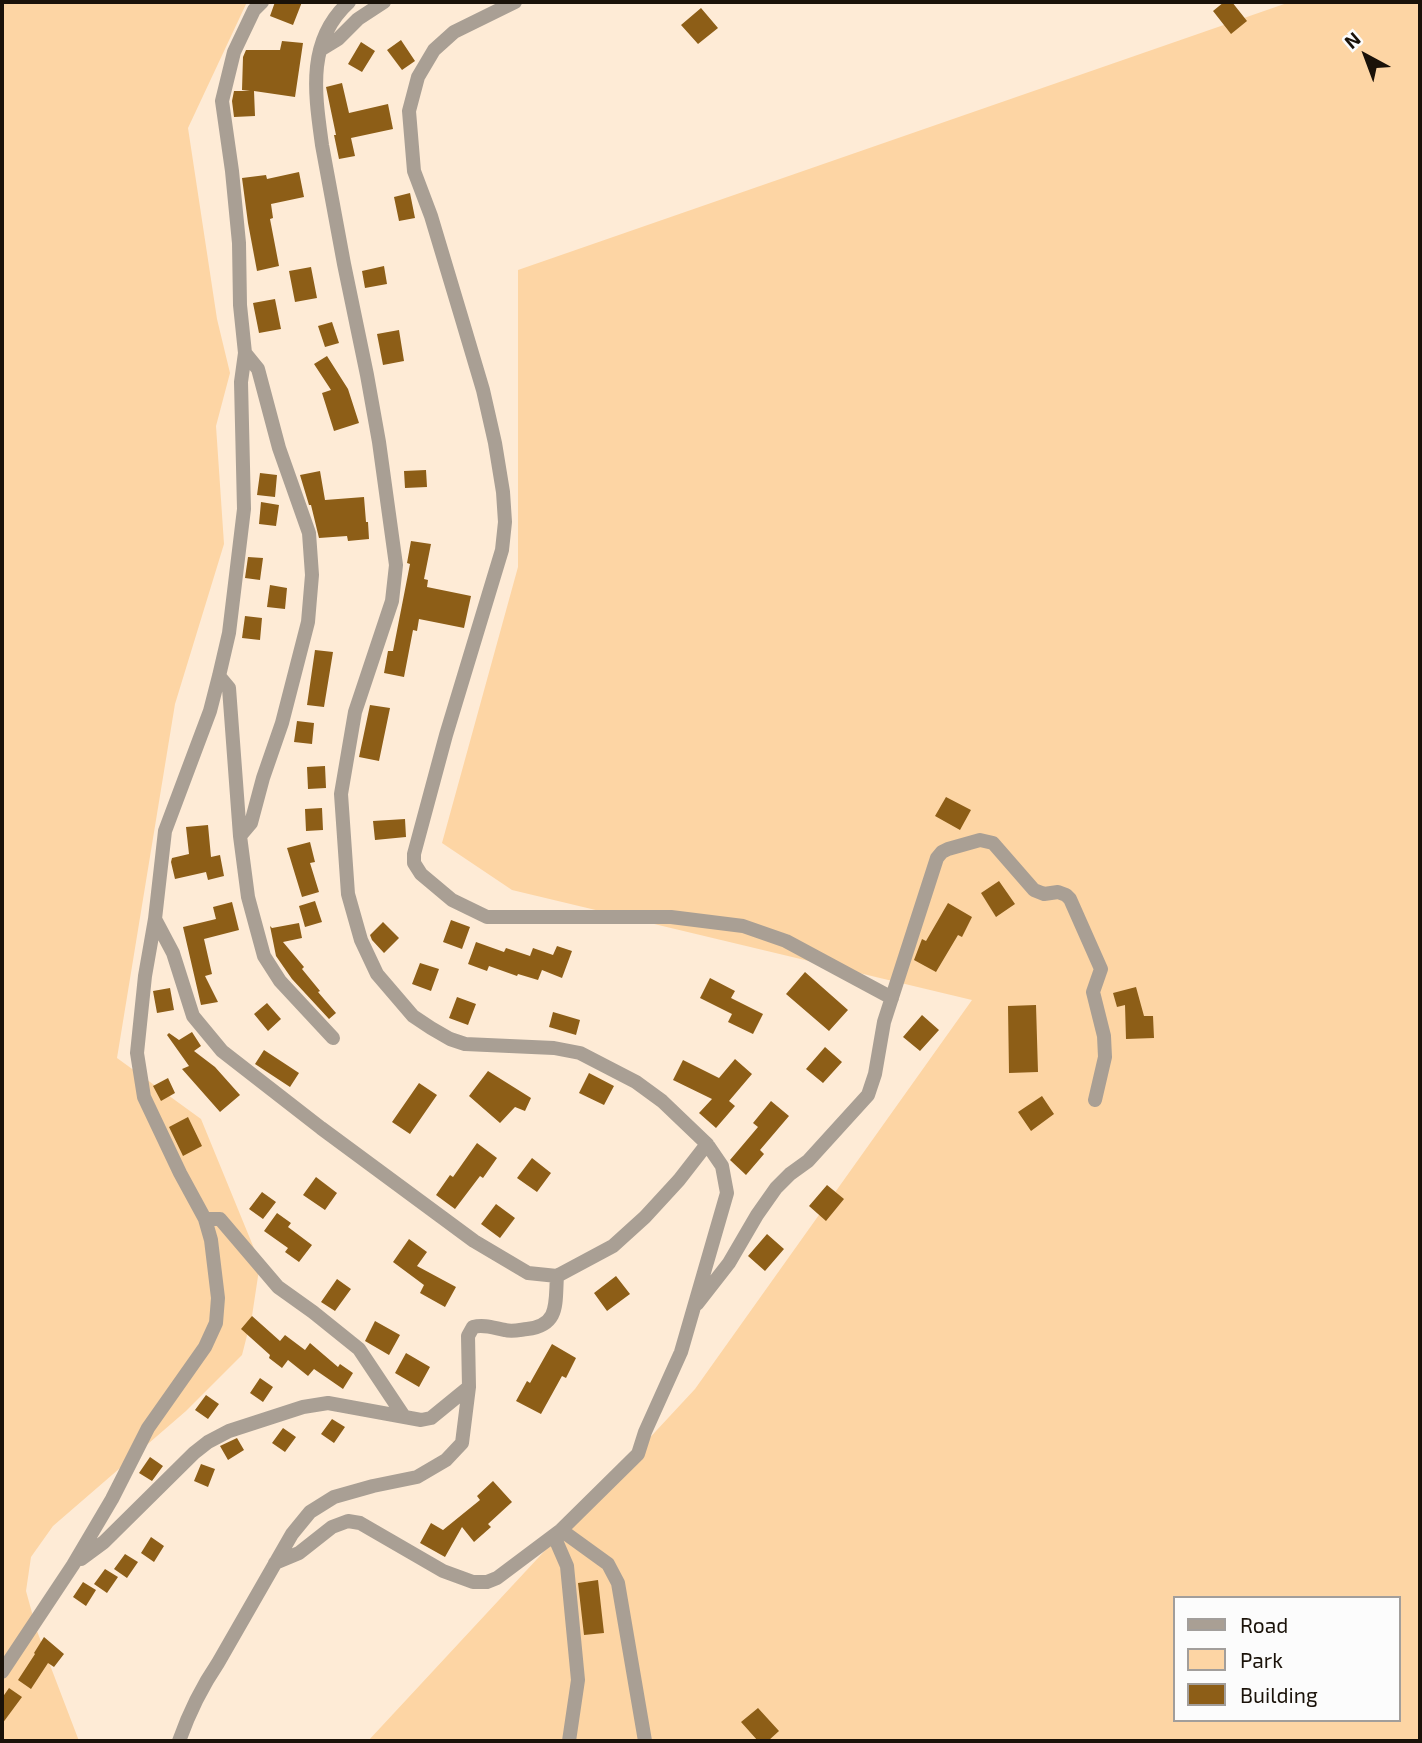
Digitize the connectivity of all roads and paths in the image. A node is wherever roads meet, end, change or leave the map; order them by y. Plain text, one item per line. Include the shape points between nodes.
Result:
1 (262, 2) edge
2 (349, 2) edge
3 (384, 2) edge
4 (515, 2) edge
5 (320, 50) junction
6 (245, 353) junction
7 (219, 676) junction
8 (240, 836) junction
9 (155, 919) junction
10 (892, 998) junction
11 (333, 1038) dead end
12 (1096, 1100) dead end
13 (707, 1144) junction
14 (205, 1219) junction
15 (557, 1276) junction
16 (694, 1307) junction
17 (469, 1387) junction
18 (403, 1415) junction
19 (557, 1533) junction
20 (275, 1563) junction
21 (73, 1565) junction
22 (2, 1672) edge
23 (179, 1741) edge
24 (569, 1741) edge
25 (645, 1741) edge

1 - 6 street via 234,52 222,101 232,171
2 - 5 street via 328,27
3 - 5 street
4 - 10 street via 454,32 434,50 418,77 409,111 414,171 483,390 505,522 502,551 446,735 414,863 452,900 487,917 671,916 743,926 786,941
5 - 13 street via 316,102 322,145 372,402 396,565 393,601 355,712 341,794 348,894 361,940 377,974 413,1016 430,1028 466,1044 580,1053 636,1082
6 - 7 street via 241,382 244,509 229,633
6 - 8 street via 258,369 309,533 312,575 308,622 282,723 251,823
7 - 8 street via 229,688
7 - 9 street via 165,831
8 - 11 street via 248,897 264,956 280,981
9 - 14 street via 137,1053 144,1097
9 - 15 street via 173,953 193,1016 222,1051 474,1241 528,1273
10 - 12 street via 937,859 948,849 980,840 993,843 1034,890 1058,892 1070,899 1101,969 1093,992 1105,1057
10 - 16 street via 868,1095 808,1161 776,1188 729,1263
13 - 15 street via 654,1208 613,1246
13 - 16 street via 722,1166 727,1193
14 - 18 street via 220,1219 278,1287 359,1349
14 - 21 street via 218,1298 216,1323 205,1347 149,1428
15 - 17 street via 555,1309 550,1321 539,1328 473,1327 468,1336
16 - 19 street via 681,1352 638,1454
17 - 18 street via 431,1418
17 - 20 street via 462,1443 446,1460 417,1477 334,1497 310,1513
18 - 21 street via 328,1403 229,1431 194,1453 104,1542
19 - 20 street via 487,1582 443,1571 360,1523 348,1521
19 - 24 street via 567,1566 578,1680
19 - 25 street via 608,1564 618,1583
20 - 23 street via 204,1682
21 - 22 street

